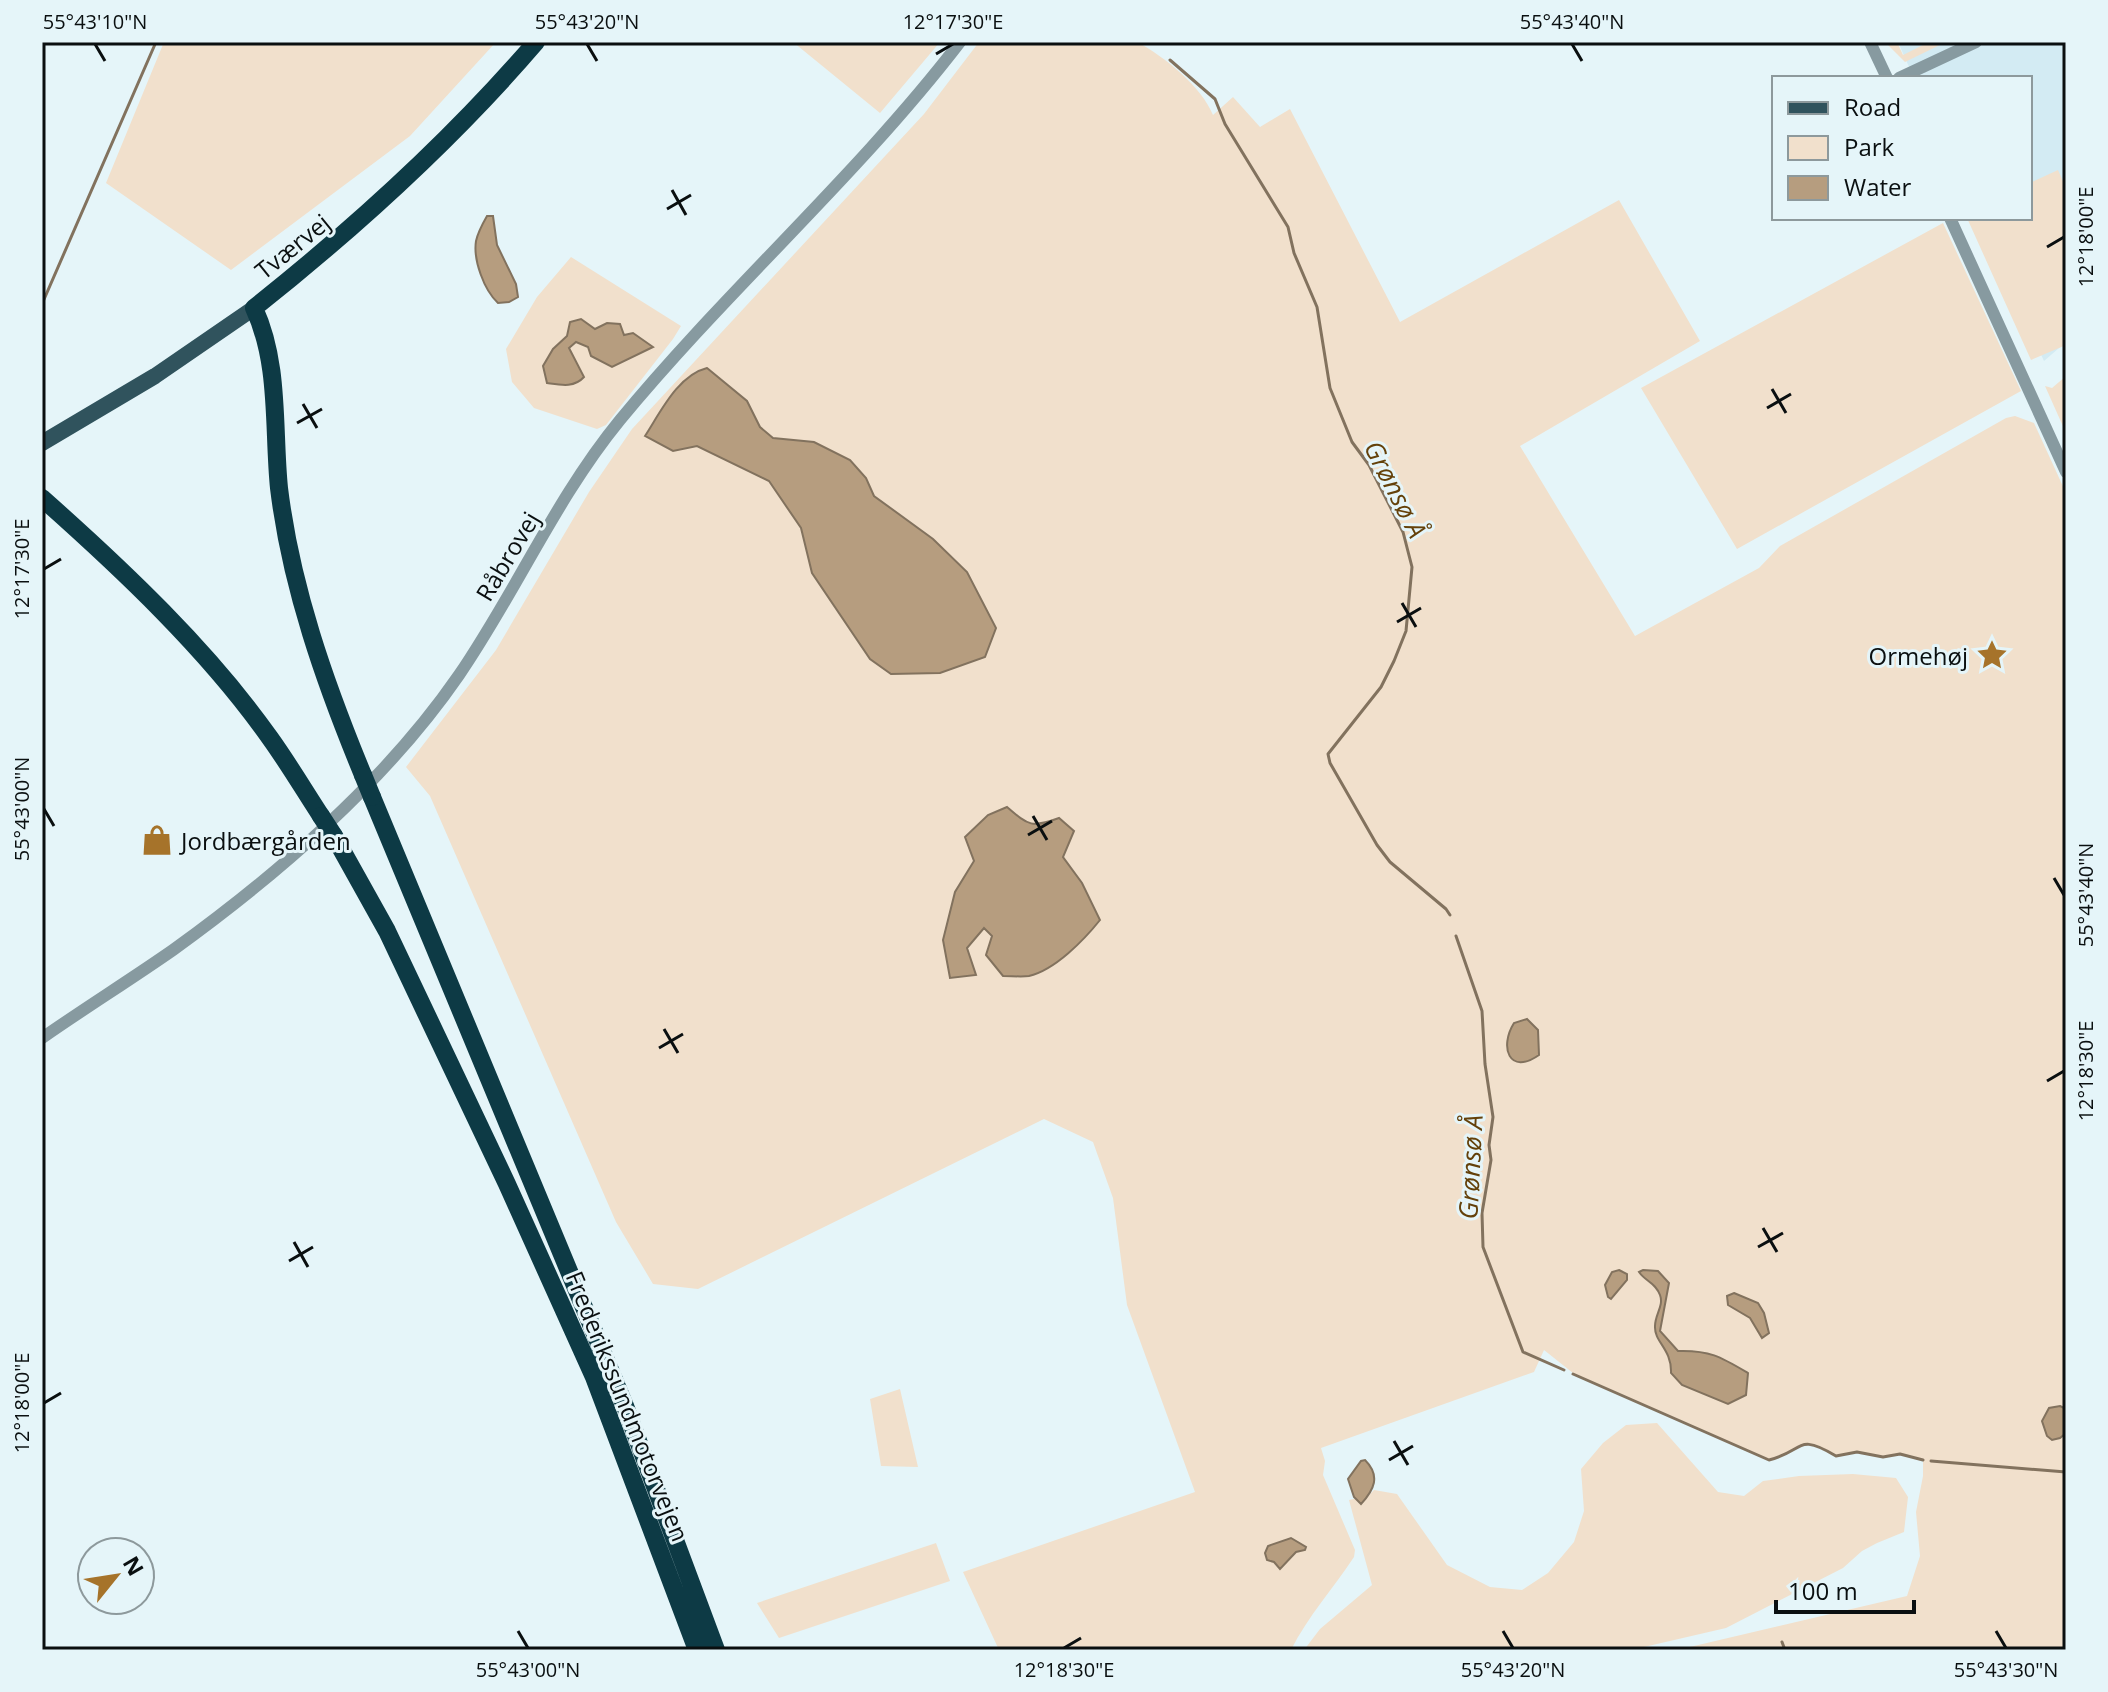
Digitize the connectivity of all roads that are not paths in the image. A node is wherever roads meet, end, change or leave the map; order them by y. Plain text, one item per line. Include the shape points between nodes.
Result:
1 (536, 42) edge
2 (960, 42) edge
3 (1870, 42) edge
4 (1976, 42) edge
5 (1886, 76) edge
6 (1903, 76) edge
7 (1951, 220) edge
8 (254, 308) junction
9 (42, 443) edge
10 (2066, 472) edge
11 (42, 498) edge
12 (42, 1038) edge
13 (697, 1650) edge
14 (716, 1650) edge

1 - 8 highway, Tværvej via 408,176
2 - 12 street, Råbrovej via 922,91 618,423 573,486 458,677 412,736 316,835 229,908
3 - 5 street
4 - 6 street
7 - 10 street
8 - 9 main road, Tværvej via 155,376
8 - 14 highway, bridge via 269,350 280,489 295,572 328,692 625,1406
11 - 13 highway, Frederikssundmotorvejen, bridge via 208,662 270,737 334,836 387,931 594,1377

